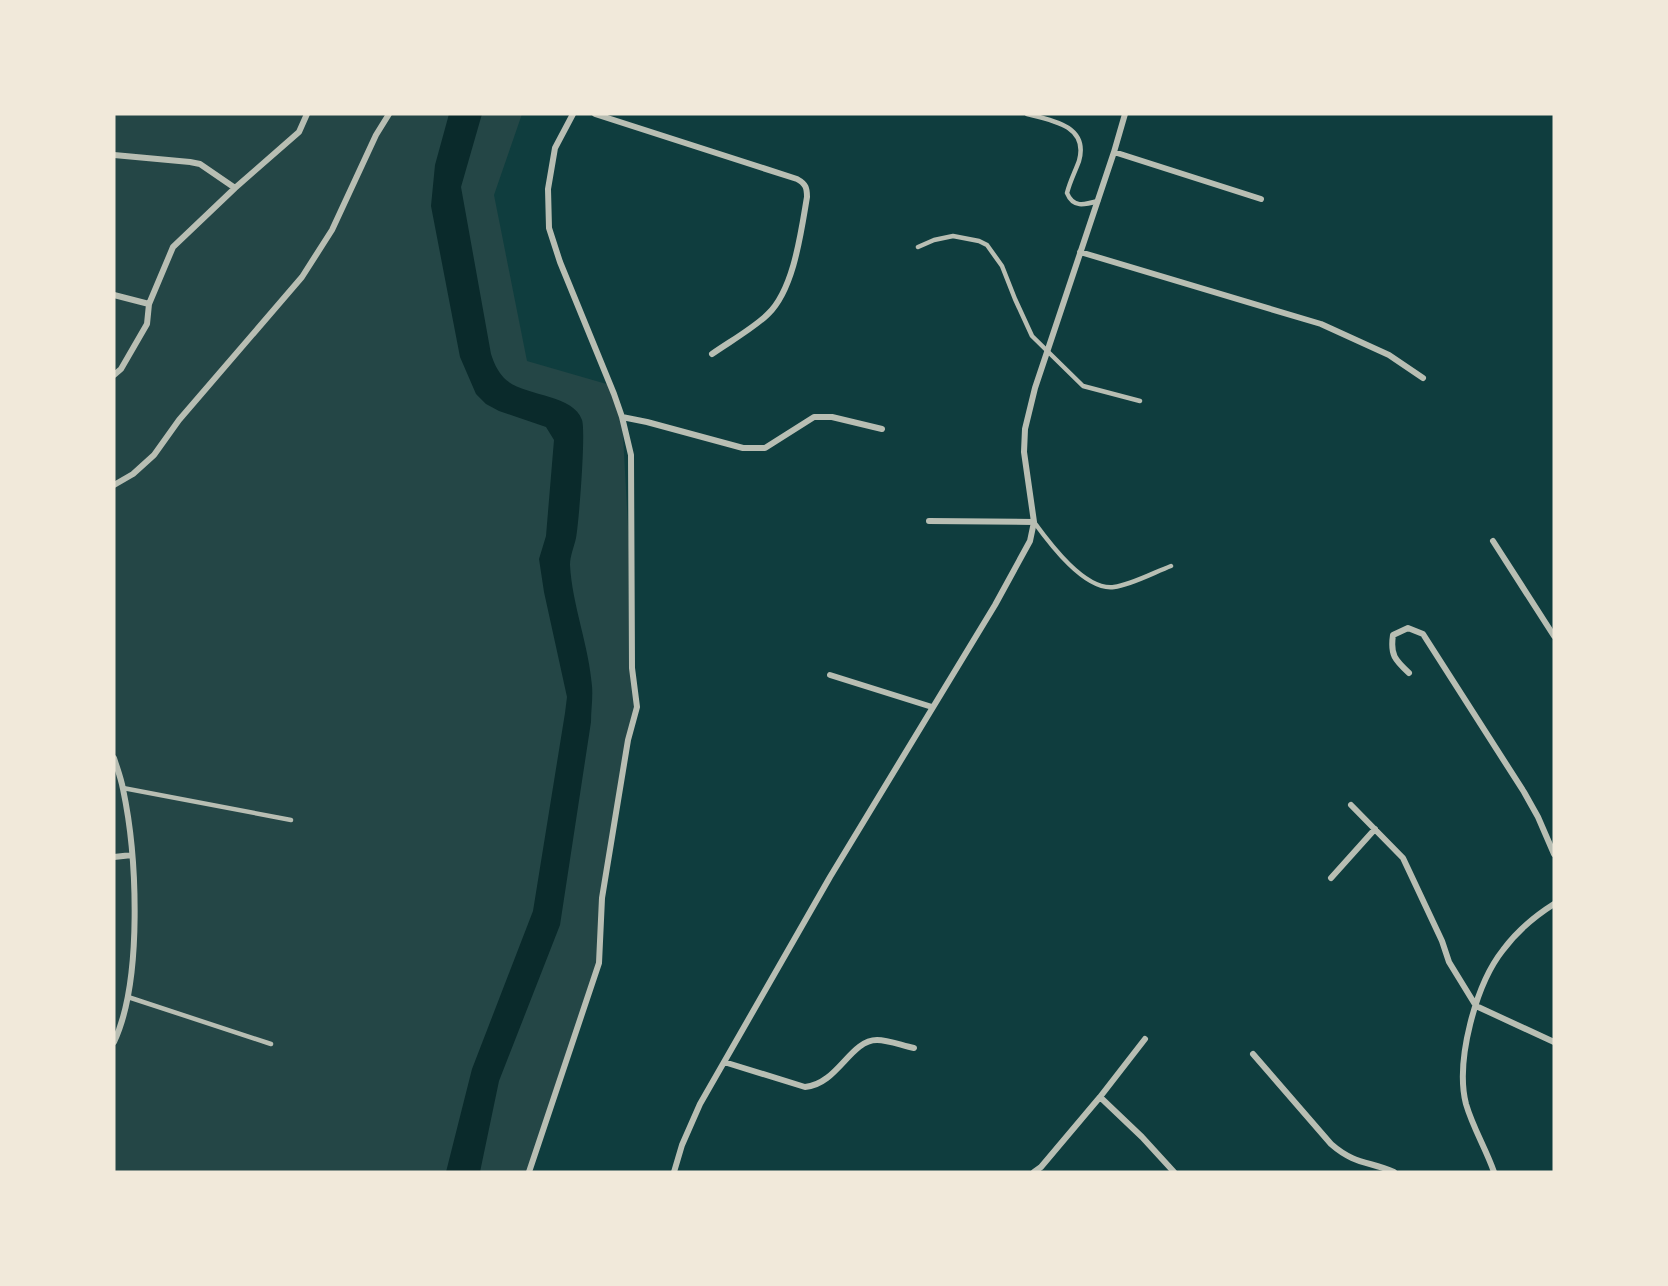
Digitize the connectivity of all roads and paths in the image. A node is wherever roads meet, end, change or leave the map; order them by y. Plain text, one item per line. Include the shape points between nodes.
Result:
1 (307, 114) edge
2 (389, 114) edge
3 (573, 114) edge
4 (595, 114) edge
5 (1028, 114) edge
6 (1125, 114) edge
7 (1114, 152) junction
8 (114, 155) edge
9 (234, 188) junction
10 (1261, 199) dead end
11 (1098, 201) junction
12 (918, 247) dead end
13 (1080, 252) junction
14 (114, 295) edge
15 (149, 304) junction
16 (1047, 350) junction
17 (712, 354) dead end
18 (114, 375) edge
19 (1423, 378) dead end
20 (1140, 401) dead end
21 (622, 417) junction
22 (882, 429) dead end
23 (114, 485) edge
24 (929, 521) dead end
25 (1034, 522) junction
26 (1493, 541) dead end
27 (1171, 566) dead end
28 (1554, 636) edge
29 (1409, 673) dead end
30 (830, 675) dead end
31 (932, 707) junction
32 (114, 758) edge
33 (123, 788) junction
34 (1351, 806) dead end
35 (291, 820) dead end
36 (1375, 830) junction
37 (1554, 854) edge
38 (132, 855) junction
39 (114, 857) edge
40 (1331, 878) dead end
41 (1554, 904) edge
42 (129, 997) junction
43 (1476, 1006) junction
44 (1145, 1039) dead end
45 (114, 1042) edge
46 (1554, 1042) edge
47 (270, 1044) dead end
48 (914, 1048) dead end
49 (1253, 1054) dead end
50 (724, 1062) junction
51 (1100, 1097) junction
52 (530, 1172) edge
53 (674, 1172) edge
54 (1034, 1172) edge
55 (1174, 1172) edge
56 (1394, 1172) edge
57 (1494, 1172) edge

1 - 9 street via 299,132
2 - 23 street via 332,230 302,277 179,420 154,455
3 - 21 street via 555,148 548,189 549,228
4 - 17 street via 797,179 807,188 796,257 785,288 769,313
5 - 11 lane via 1072,130 1079,141 1079,159 1067,193 1077,204
6 - 7 street
7 - 10 street
7 - 11 street
8 - 9 street via 200,164
9 - 15 street via 173,247
11 - 13 street
12 - 16 lane via 953,236 987,245 1002,266 1032,336
13 - 16 street
13 - 19 street via 1321,324 1389,355
14 - 15 street
15 - 18 street via 147,324
16 - 20 lane via 1083,386
16 - 25 street via 1025,429 1024,452
21 - 22 street via 743,448 765,448 814,417 832,417
21 - 52 street via 631,455 632,668 637,707 604,887 599,963
24 - 25 street
25 - 27 lane via 1053,547 1089,581 1103,587 1116,587
25 - 31 street via 1030,541 995,605
26 - 28 street
29 - 37 street via 1396,662 1391,648 1393,635 1408,628 1423,634 1524,792
30 - 31 street
31 - 50 street
32 - 33 street
33 - 35 lane
33 - 38 street
34 - 36 street
36 - 40 street
36 - 43 street via 1403,858 1449,962
38 - 39 street
38 - 42 street via 135,941
41 - 43 street via 1502,951 1487,974
42 - 45 street
42 - 47 lane
43 - 46 street
43 - 57 street via 1465,1054 1466,1102
44 - 51 street
48 - 50 street via 877,1040 866,1043 826,1081 805,1087
49 - 56 street via 1342,1154
50 - 53 street via 700,1104
51 - 54 street
51 - 55 street

